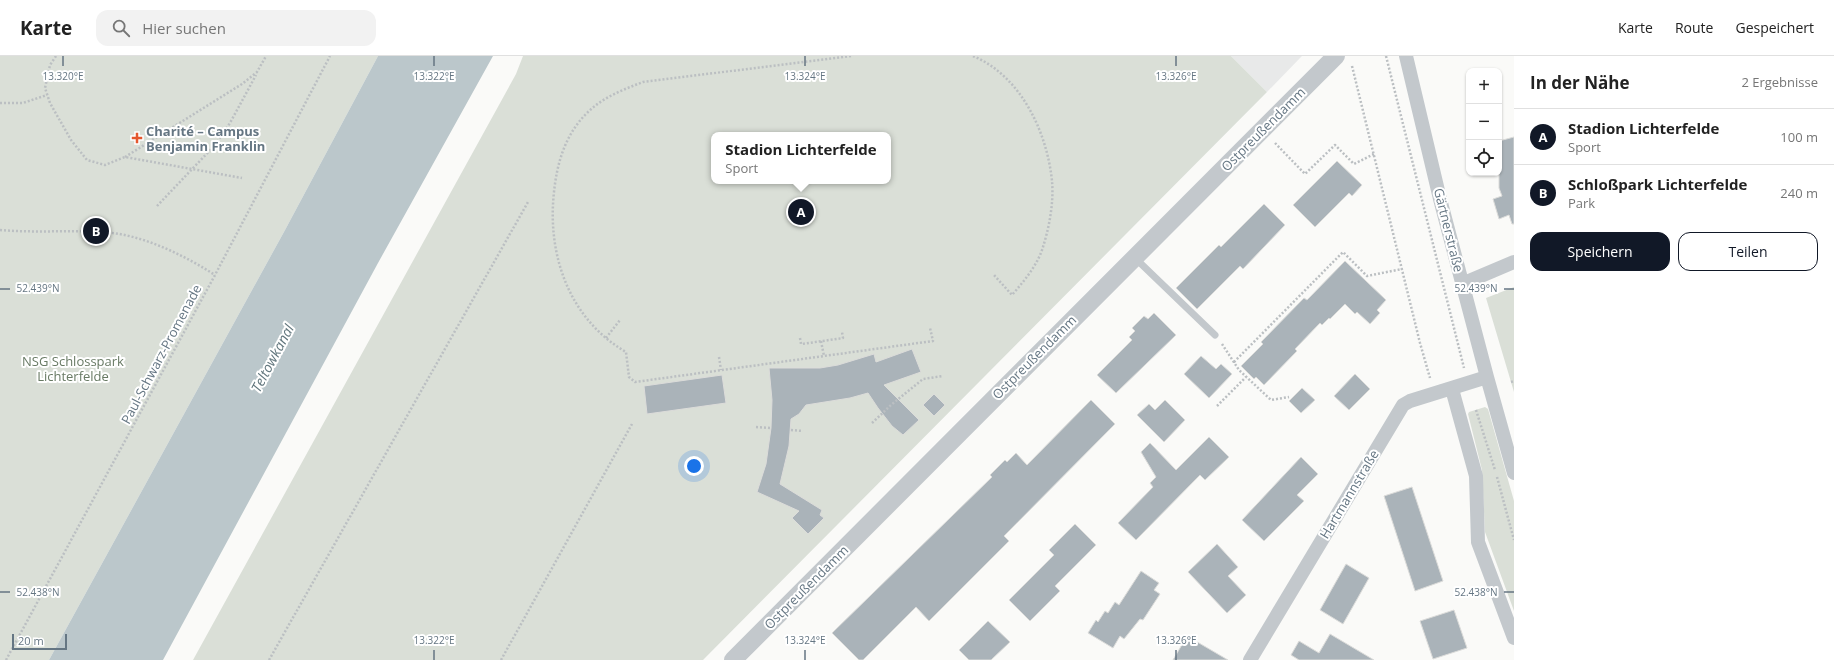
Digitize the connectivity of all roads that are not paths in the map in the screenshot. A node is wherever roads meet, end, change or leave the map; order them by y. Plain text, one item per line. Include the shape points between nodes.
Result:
1 (1336, 56) edge
2 (1406, 56) edge
3 (1135, 258) junction
4 (1514, 262) edge
5 (1462, 284) junction
6 (1215, 335) road end
7 (1487, 377) junction
8 (1452, 389) junction
9 (1514, 473) edge
10 (1514, 638) edge
11 (733, 660) edge
12 (1250, 660) edge

1 - 3 street, Ostpreußendamm
2 - 5 street, Gärtnerstraße
3 - 6 lane
3 - 11 street, Ostpreußendamm
4 - 5 street
5 - 7 street, Gärtnerstraße
7 - 8 street, Hartmannstraße
7 - 9 street, Gärtnerstraße
8 - 10 street via 1476,476 1478,542
8 - 12 street, Hartmannstraße via 1402,405

